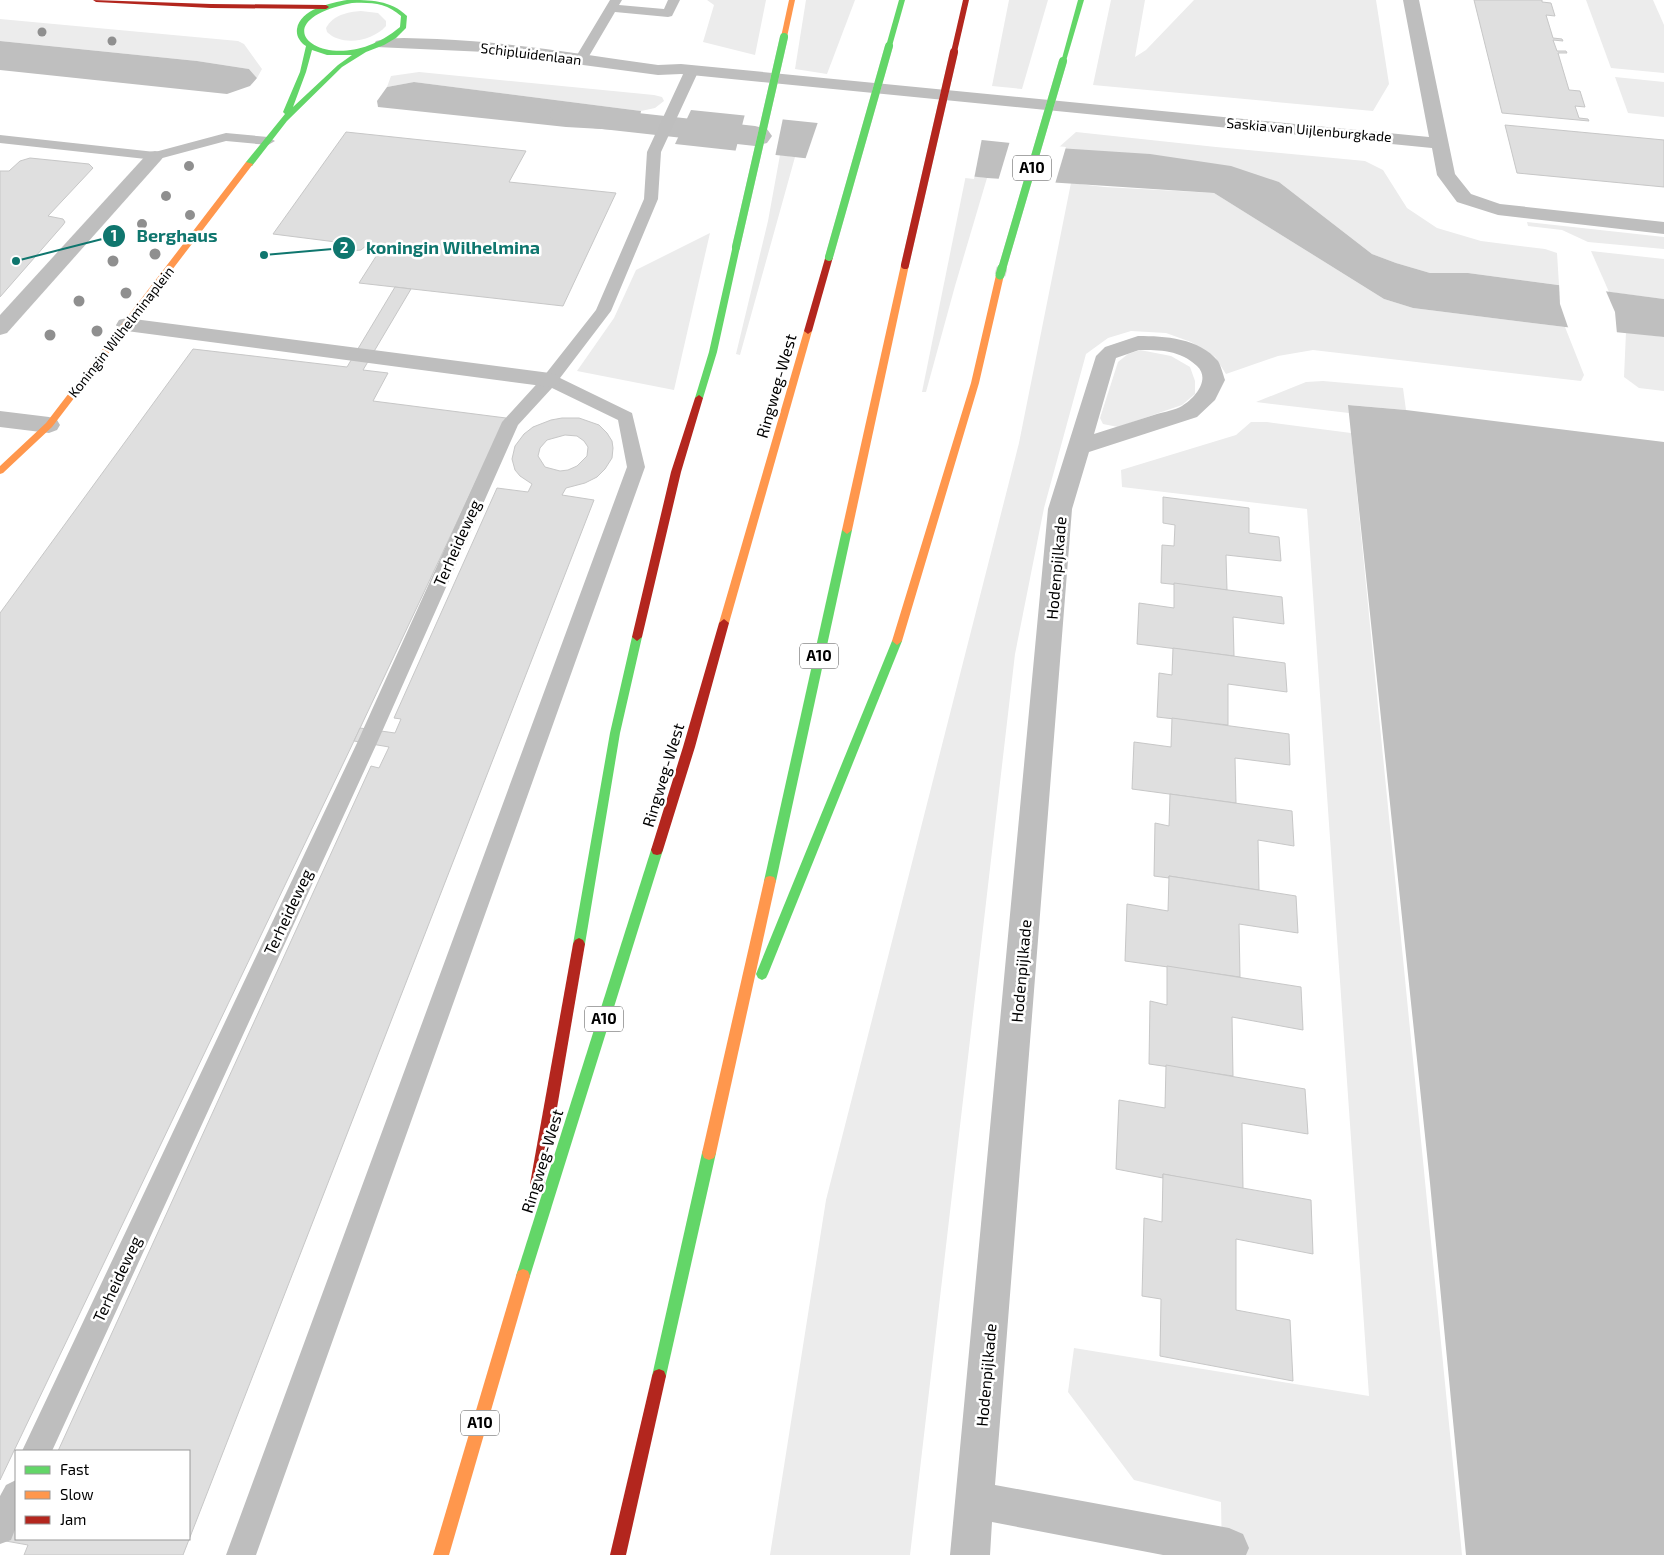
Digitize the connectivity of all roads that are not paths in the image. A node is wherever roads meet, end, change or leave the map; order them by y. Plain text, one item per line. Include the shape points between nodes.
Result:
1 (96, 0) edge
2 (674, 0) edge
3 (792, 0) edge
4 (902, 0) edge
5 (966, 0) edge
6 (1082, 0) edge
7 (1411, 0) edge
8 (346, 1) edge
9 (614, 4) edge
10 (152, 5) junction
11 (326, 8) junction
12 (401, 10) edge
13 (239, 18) dead end
14 (382, 44) junction
15 (309, 46) junction
16 (364, 50) junction
17 (585, 53) junction
18 (686, 69) junction
19 (915, 93) joint
20 (284, 119) junction
21 (0, 139) edge
22 (268, 141) junction
23 (1439, 142) junction
24 (155, 156) junction
25 (1664, 228) edge
26 (126, 325) junction
27 (0, 328) edge
28 (550, 380) junction
29 (0, 419) edge
30 (49, 426) junction
31 (1081, 446) junction
32 (0, 471) edge
33 (733, 1047) junction
34 (518, 1292) junction
35 (37, 1450) edge
36 (15, 1497) edge
37 (975, 1500) junction
38 (0, 1529) edge
39 (1229, 1548) dead end
40 (241, 1555) edge
41 (441, 1555) edge
42 (618, 1555) edge
43 (970, 1555) edge

1 - 10 main road
2 - 9 lane via 668,13
3 - 34 main road, A10, bridge via 713,352 676,472 615,733
4 - 34 main road, Ringweg-West / A10, bridge via 690,747
5 - 33 main road, A10, bridge
6 - 33 main road, A10, bridge via 1000,275 975,383 896,644
7 - 23 street
8 - 11 main road
8 - 12 main road via 376,1
9 - 17 lane
10 - 11 main road
10 - 13 main road
11 - 15 main road via 306,20 295,32
12 - 14 main road via 400,32
12 - 17 street, Schipluidenlaan via 430,27 546,39
14 - 16 main road
14 - 17 street, Schipluidenlaan
15 - 16 main road via 334,52
15 - 20 main road, Koningin Wilhelminaplein via 308,63
16 - 20 main road, Koningin Wilhelminaplein via 340,66
17 - 18 street, Schipluidenlaan via 658,70
18 - 19 street, Schipluidenlaan
18 - 28 lane, Terheideweg via 675,105 654,152 651,199 603,311
19 - 23 street, Saskia van Uijlenburgkade
20 - 22 main road, Koningin Wilhelminaplein
21 - 24 lane
22 - 24 lane via 226,136
22 - 26 main road, Koningin Wilhelminaplein
23 - 25 street via 1446,175 1464,198 1498,209
24 - 27 street
26 - 28 street
26 - 30 main road, Koningin Wilhelminaplein
28 - 35 lane, Terheideweg via 512,422 367,743
28 - 40 lane via 626,417 636,467
29 - 30 street
30 - 32 main road, Koningin Wilhelminaplein
31 - 31 street, Hodenpijlkade via 1109,354 1129,344 1175,344 1200,355 1212,368 1213,388 1202,403 1189,412
31 - 37 street, Hodenpijlkade via 1060,510
33 - 42 main road, A10
34 - 41 main road, Ringweg-West / A10
36 - 38 lane
37 - 39 street
37 - 43 street, Hodenpijlkade

